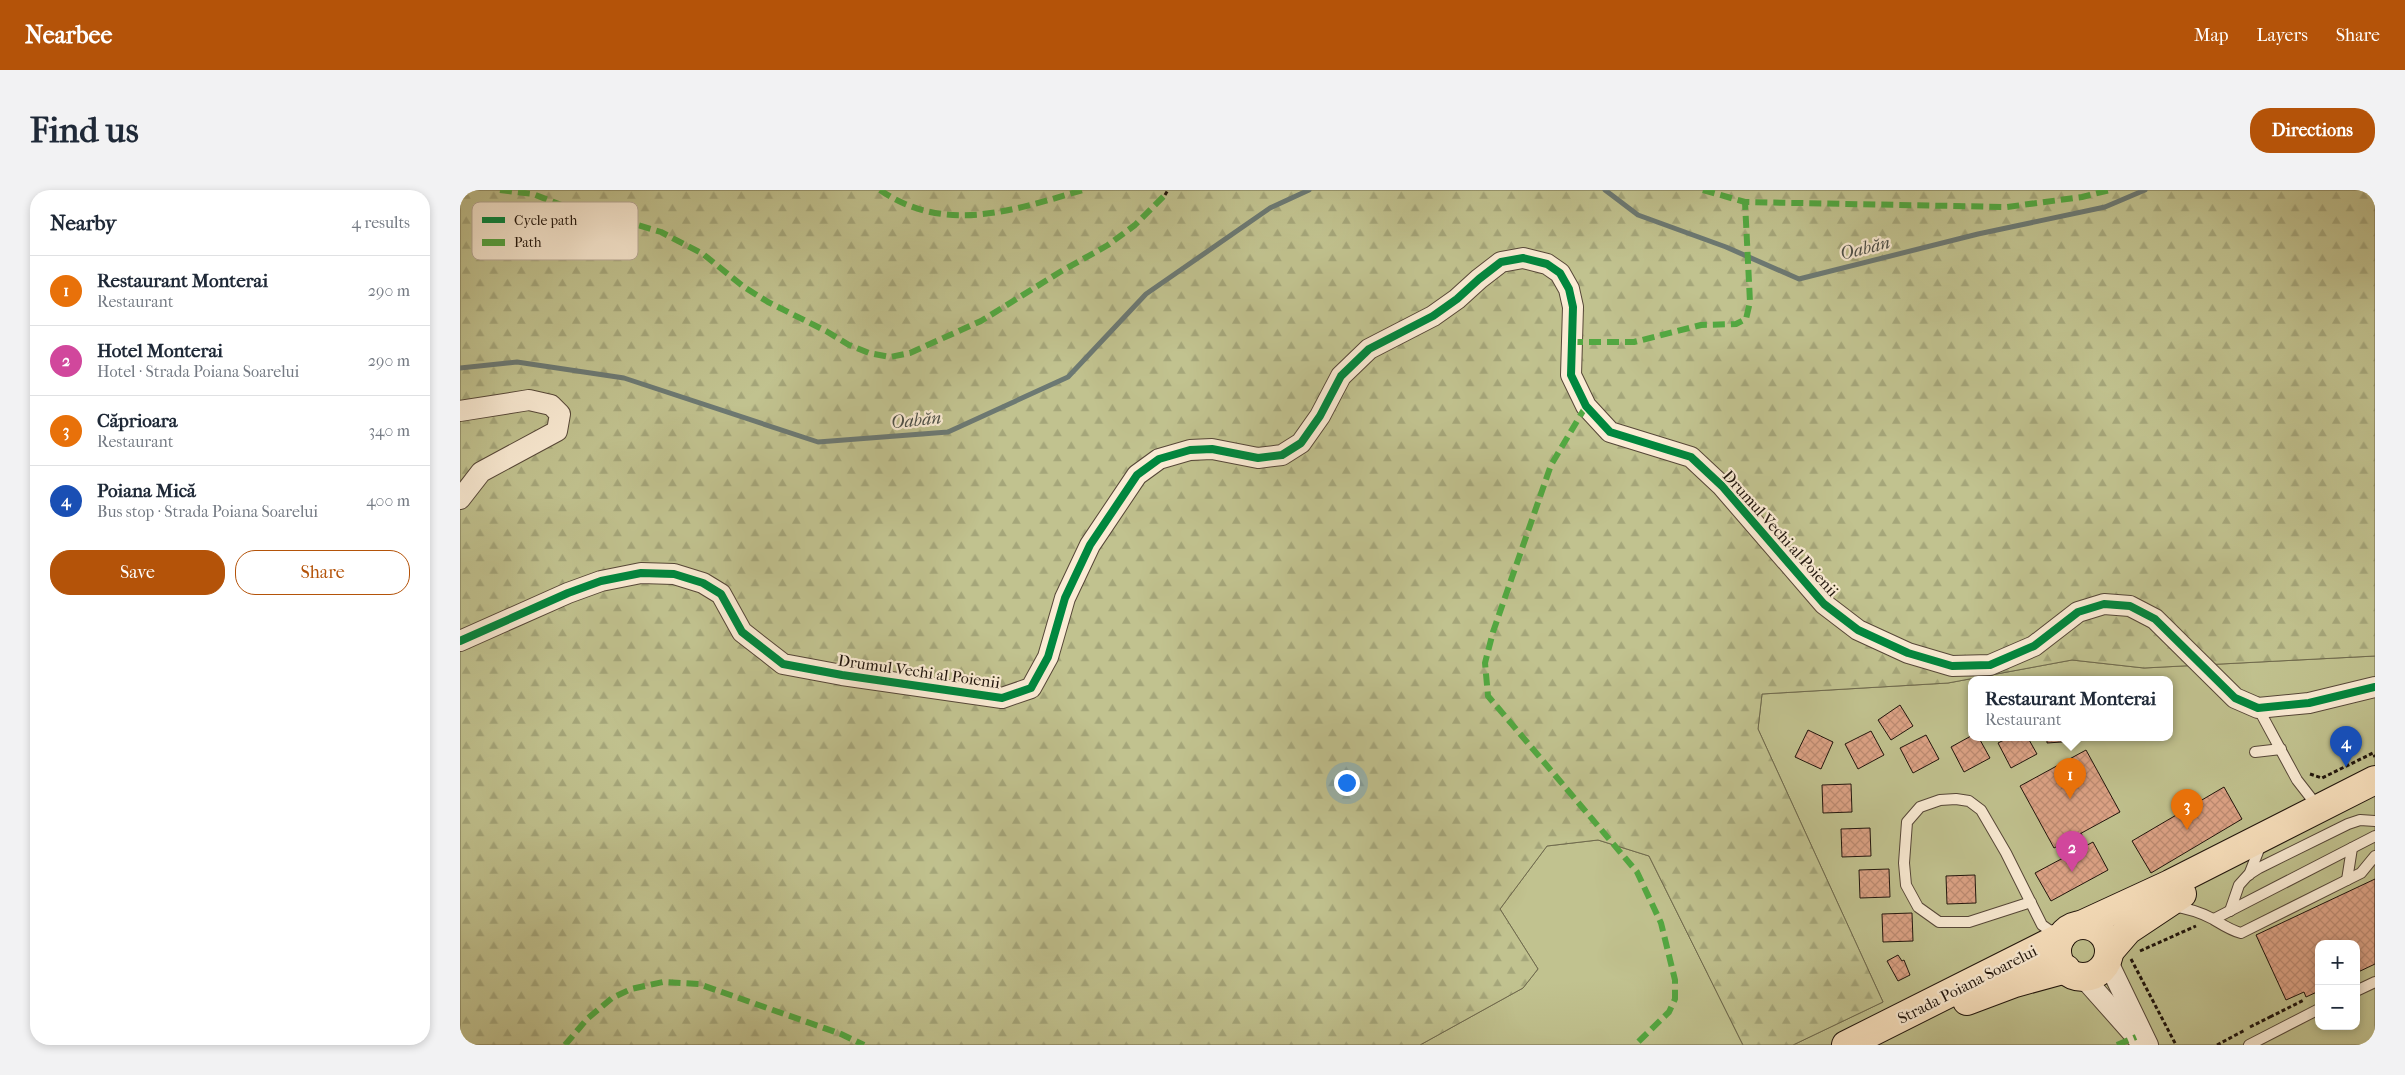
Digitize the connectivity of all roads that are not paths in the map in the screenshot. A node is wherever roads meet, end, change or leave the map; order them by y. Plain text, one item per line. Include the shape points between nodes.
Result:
1 (460, 411) edge
2 (460, 500) edge
3 (460, 641) edge
4 (2375, 687) edge
5 (2258, 708) junction
6 (2281, 749) junction
7 (2255, 752) dead end
8 (2375, 780) edge
9 (2318, 808) junction
10 (2292, 822) junction
11 (2375, 822) edge
12 (2375, 836) edge
13 (2262, 842) junction
14 (2352, 848) junction
15 (2375, 856) edge
16 (2248, 875) junction
17 (2347, 880) junction
18 (2030, 902) junction
19 (2166, 905) junction
20 (2230, 911) junction
21 (2214, 919) junction
22 (2069, 932) junction
23 (2115, 956) junction
24 (2074, 973) junction
25 (2375, 982) edge
26 (2360, 989) edge
27 (2315, 1011) edge
28 (1847, 1045) edge
29 (2142, 1045) edge
30 (2148, 1045) edge
31 (2249, 1045) edge

1 - 2 street via 529,400 551,404 560,414 557,431 481,472
3 - 5 street, Drumul Vechi al Poienii via 601,581 641,573 674,574 703,583 721,594 742,632 783,664 1002,698 1031,688 1048,657 1065,598 1090,545 1137,475 1159,459 1190,450 1212,449 1258,458 1282,455 1301,443 1341,376 1369,348 1433,316 1501,262 1523,258 1547,264 1560,274 1569,289 1572,307 1571,375 1586,406 1610,432 1691,458 1722,486 1824,604 1858,630 1908,653 1952,666 1990,665 2034,646 2078,612 2104,604 2130,606 2155,619 2236,698
4 - 5 street via 2308,703
5 - 6 lane
6 - 7 lane
6 - 9 lane via 2297,780
8 - 9 main road, Strada Poiana Soarelui
9 - 10 main road, Strada Poiana Soarelui
10 - 13 main road, Strada Poiana Soarelui
10 - 22 main road, Strada Poiana Soarelui
11 - 16 lane via 2360,820 2348,824
12 - 14 lane
13 - 16 lane
13 - 19 main road, Strada Poiana Soarelui
14 - 17 lane
14 - 20 lane
15 - 17 lane via 2360,873
16 - 20 lane via 2239,885
17 - 21 lane via 2241,932 2230,930
18 - 18 lane via 1969,922 1939,922 1918,907 1906,885 1907,822 1920,806 1940,800 1969,801 1982,810
18 - 22 lane via 2042,925 2049,930
19 - 21 lane via 2189,909
19 - 23 main road, Strada Poiana Soarelui via 2128,930
20 - 21 lane
22 - 23 main road via 2098,930
22 - 24 main road via 2058,957
22 - 28 main road, Strada Poiana Soarelui
23 - 24 main road via 2098,972
23 - 30 street
24 - 28 main road, Strada Poiana Soarelui via 2015,983
24 - 29 street
25 - 26 lane
27 - 31 lane

